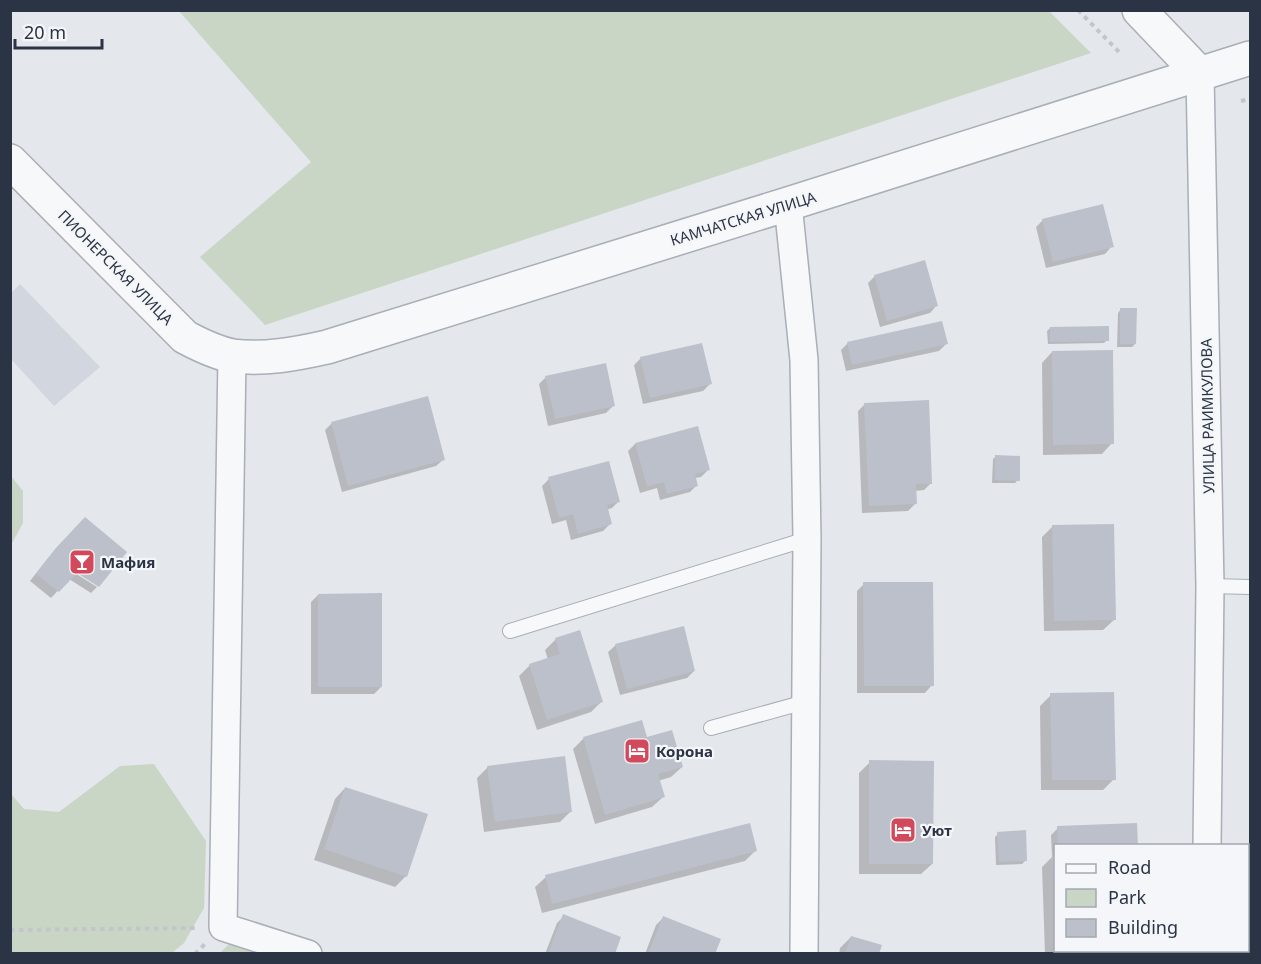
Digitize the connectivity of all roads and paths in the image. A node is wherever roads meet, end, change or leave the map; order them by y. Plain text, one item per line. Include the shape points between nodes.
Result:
1 (1078, 10) edge
2 (1139, 10) edge
3 (1121, 54) dead end
4 (1251, 57) edge
5 (1200, 74) junction
6 (1251, 99) edge
7 (1241, 101) dead end
8 (10, 161) edge
9 (788, 204) junction
10 (232, 356) junction
11 (807, 539) junction
12 (1210, 586) junction
13 (1251, 587) edge
14 (510, 631) dead end
15 (805, 702) junction
16 (711, 728) dead end
17 (1207, 844) edge
18 (223, 927) junction
19 (10, 930) edge
20 (308, 954) edge
21 (804, 954) edge

1 - 3 path
2 - 5 street
4 - 5 street, КАМЧАТСКАЯ УЛИЦА
5 - 9 street, КАМЧАТСКАЯ УЛИЦА
5 - 12 street, УЛИЦА РАИМКУЛОВА
6 - 7 path
8 - 10 street, ПИОНЕРСКАЯ УЛИЦА via 185,337
9 - 10 street, КАМЧАТСКАЯ УЛИЦА via 327,347 294,355
9 - 11 street via 804,360
10 - 18 street
11 - 14 lane
11 - 15 street
12 - 13 lane
12 - 17 street, УЛИЦА РАИМКУЛОВА
15 - 16 lane
15 - 21 street
18 - 19 path
18 - 20 street

